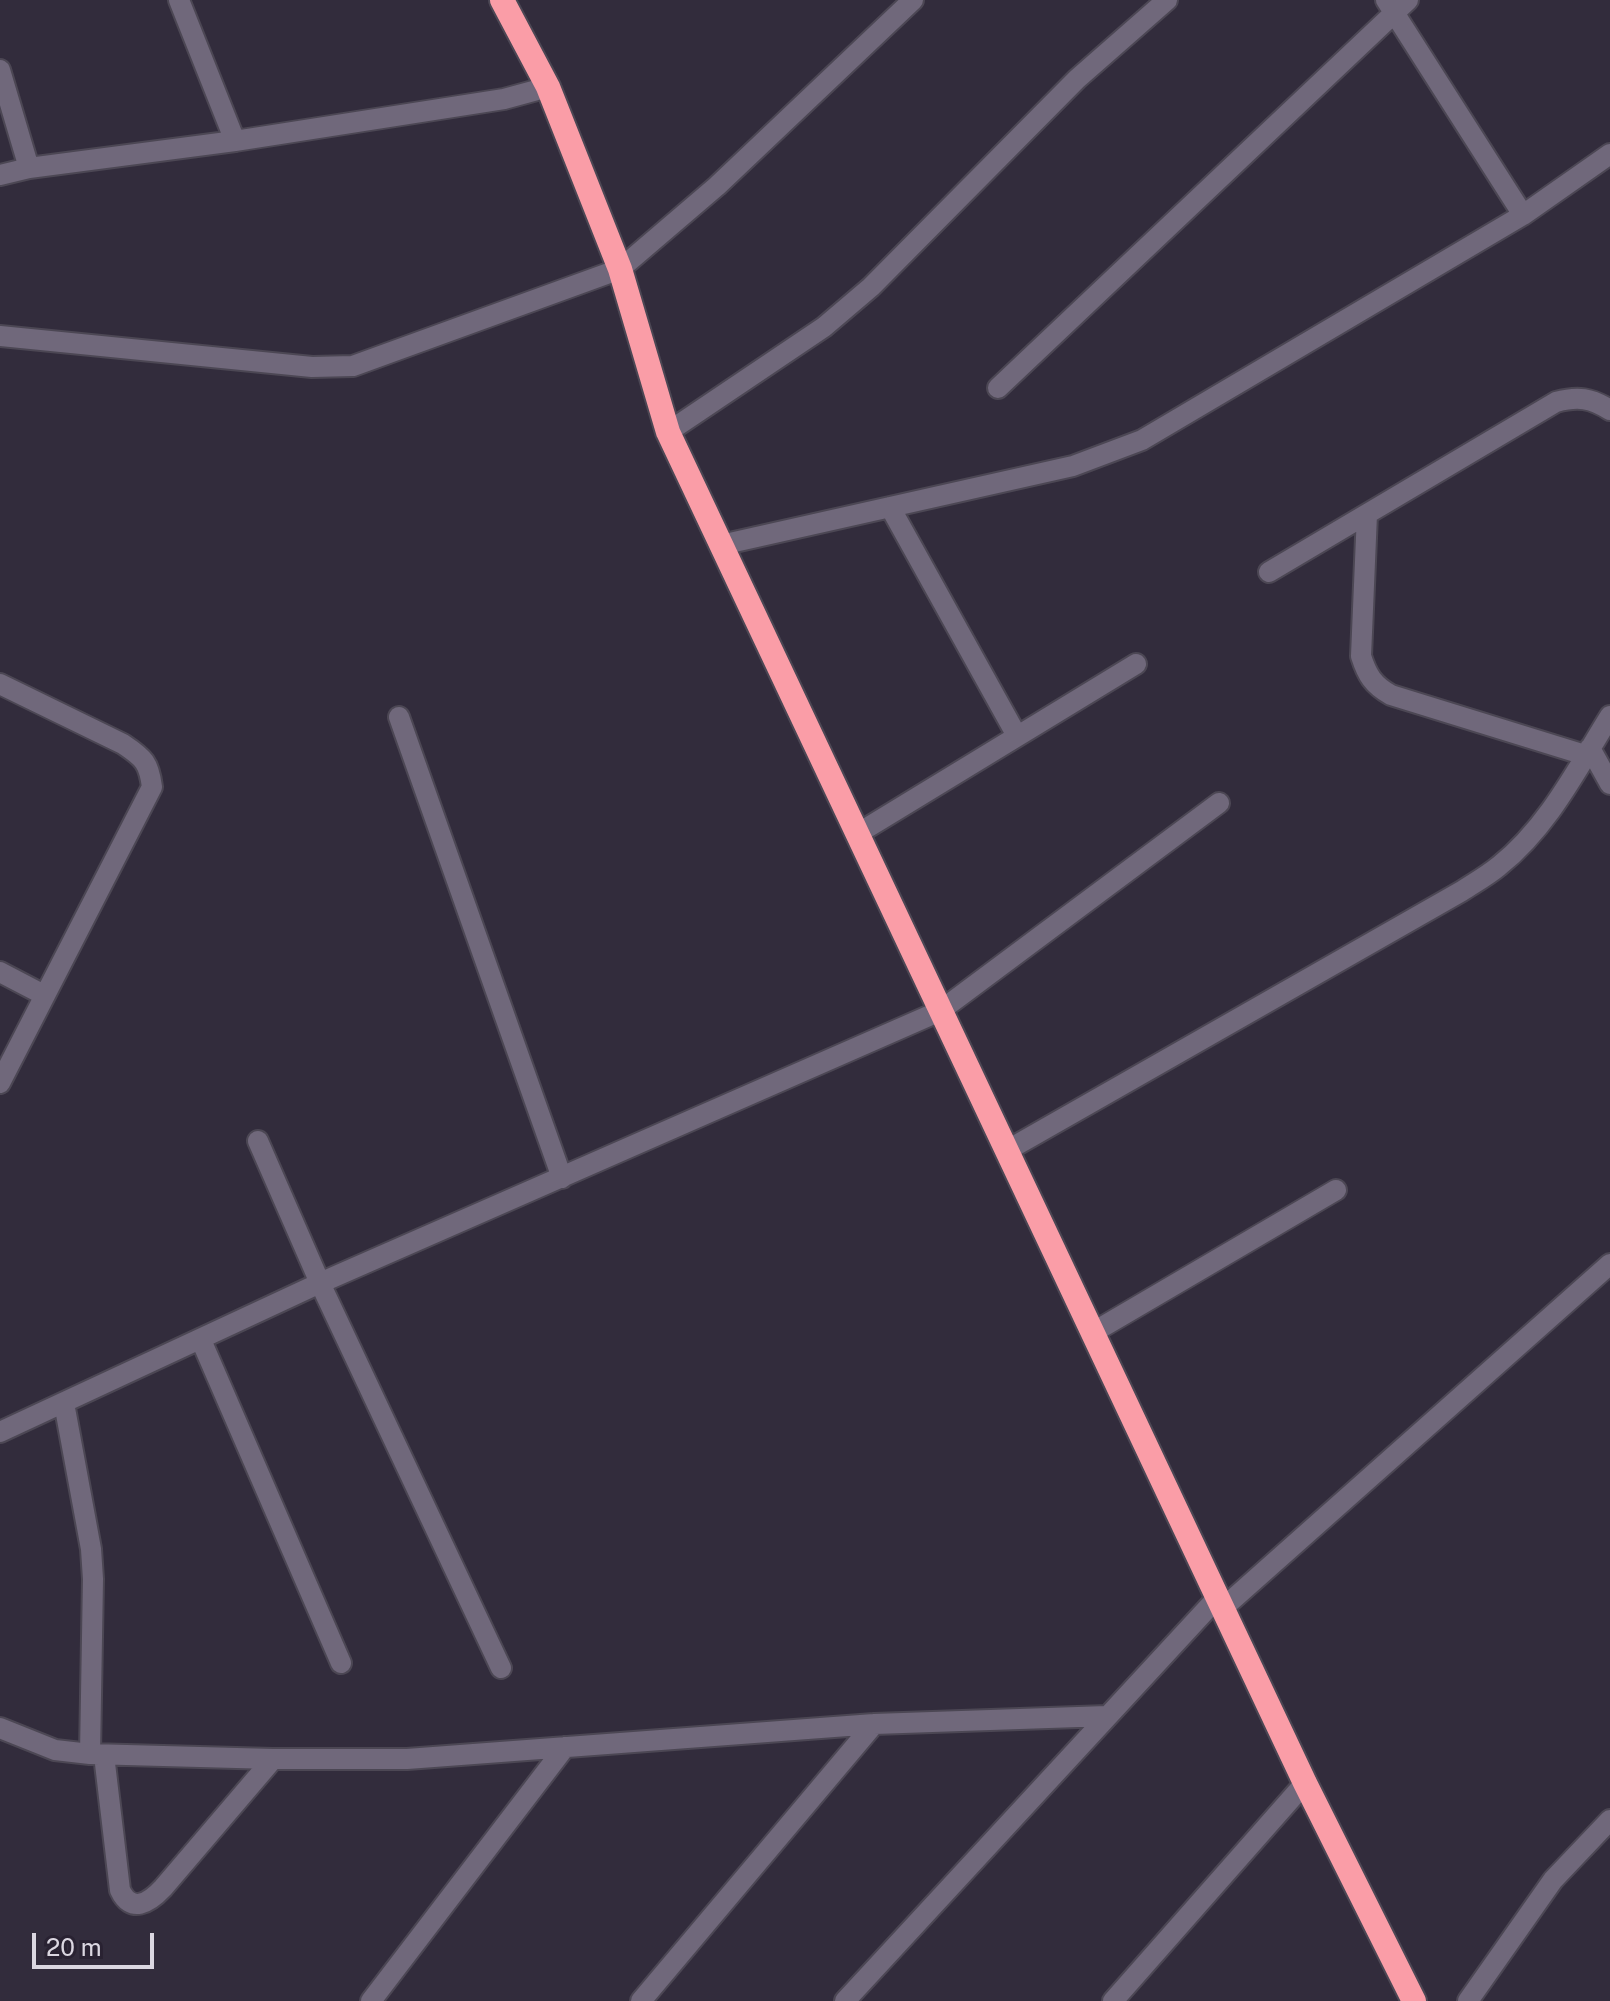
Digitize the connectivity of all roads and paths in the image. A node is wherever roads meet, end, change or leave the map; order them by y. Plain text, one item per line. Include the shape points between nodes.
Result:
1 (179, 0) edge
2 (502, 0) edge
3 (913, 0) edge
4 (1167, 0) edge
5 (1396, 4) edge
6 (0, 70) edge
7 (548, 87) junction
8 (235, 141) junction
9 (1610, 154) edge
10 (29, 168) junction
11 (0, 175) edge
12 (1523, 215) junction
13 (620, 269) junction
14 (0, 336) edge
15 (998, 388) dead end
16 (1610, 410) edge
17 (668, 432) junction
18 (890, 507) junction
19 (1367, 514) junction
20 (721, 545) junction
21 (1269, 572) dead end
22 (1136, 664) dead end
23 (0, 684) edge
24 (1610, 716) edge
25 (399, 717) dead end
26 (1017, 736) junction
27 (1588, 752) junction
28 (1610, 784) edge
29 (1219, 803) dead end
30 (857, 834) junction
31 (0, 972) edge
32 (44, 995) junction
33 (940, 1011) junction
34 (0, 1083) edge
35 (258, 1141) dead end
36 (1006, 1151) junction
37 (562, 1178) junction
38 (1336, 1190) dead end
39 (1610, 1264) edge
40 (320, 1283) junction
41 (1092, 1333) junction
42 (201, 1340) junction
43 (64, 1403) junction
44 (0, 1432) edge
45 (1220, 1603) junction
46 (341, 1663) dead end
47 (501, 1668) dead end
48 (1107, 1716) junction
49 (874, 1724) junction
50 (0, 1728) edge
51 (565, 1747) junction
52 (97, 1754) junction
53 (273, 1759) junction
54 (1305, 1783) junction
55 (1610, 1820) edge
56 (371, 2001) edge
57 (641, 2001) edge
58 (845, 2001) edge
59 (1113, 2001) edge
60 (1413, 2001) edge
61 (1468, 2001) edge

1 - 8 street
2 - 7 highway
3 - 13 street via 717,186
4 - 17 street via 1077,79 871,287 824,327
5 - 12 street
5 - 15 street
6 - 10 street
7 - 8 street via 504,99
7 - 13 highway
8 - 10 street
9 - 12 street
10 - 11 street
12 - 18 street via 1142,440 1073,466
13 - 14 street via 353,366 312,367
13 - 17 highway
16 - 19 street via 1576,397 1556,402
17 - 20 highway
18 - 20 street
18 - 26 street
19 - 21 street
19 - 27 street via 1361,656 1377,687
20 - 30 highway
22 - 26 street
23 - 32 street via 123,744 150,768 152,787 145,805
24 - 27 street
25 - 37 street
26 - 30 street
27 - 28 street
27 - 36 street via 1555,805 1498,867
29 - 33 street
30 - 33 highway
31 - 32 street
32 - 34 street
33 - 36 highway
33 - 37 street
35 - 40 street
36 - 41 highway
37 - 40 street
38 - 41 street
39 - 45 street
40 - 42 street
40 - 47 street
41 - 45 highway
42 - 43 street
42 - 46 street
43 - 44 street
43 - 52 street via 91,1549
45 - 48 street
45 - 54 highway
48 - 49 street
48 - 58 street
49 - 51 street
49 - 57 street
50 - 52 street via 55,1750
51 - 53 street via 407,1759
51 - 56 street
52 - 53 street
52 - 53 street via 120,1890 132,1905 153,1899
54 - 59 street
54 - 60 highway
55 - 61 street via 1553,1880

